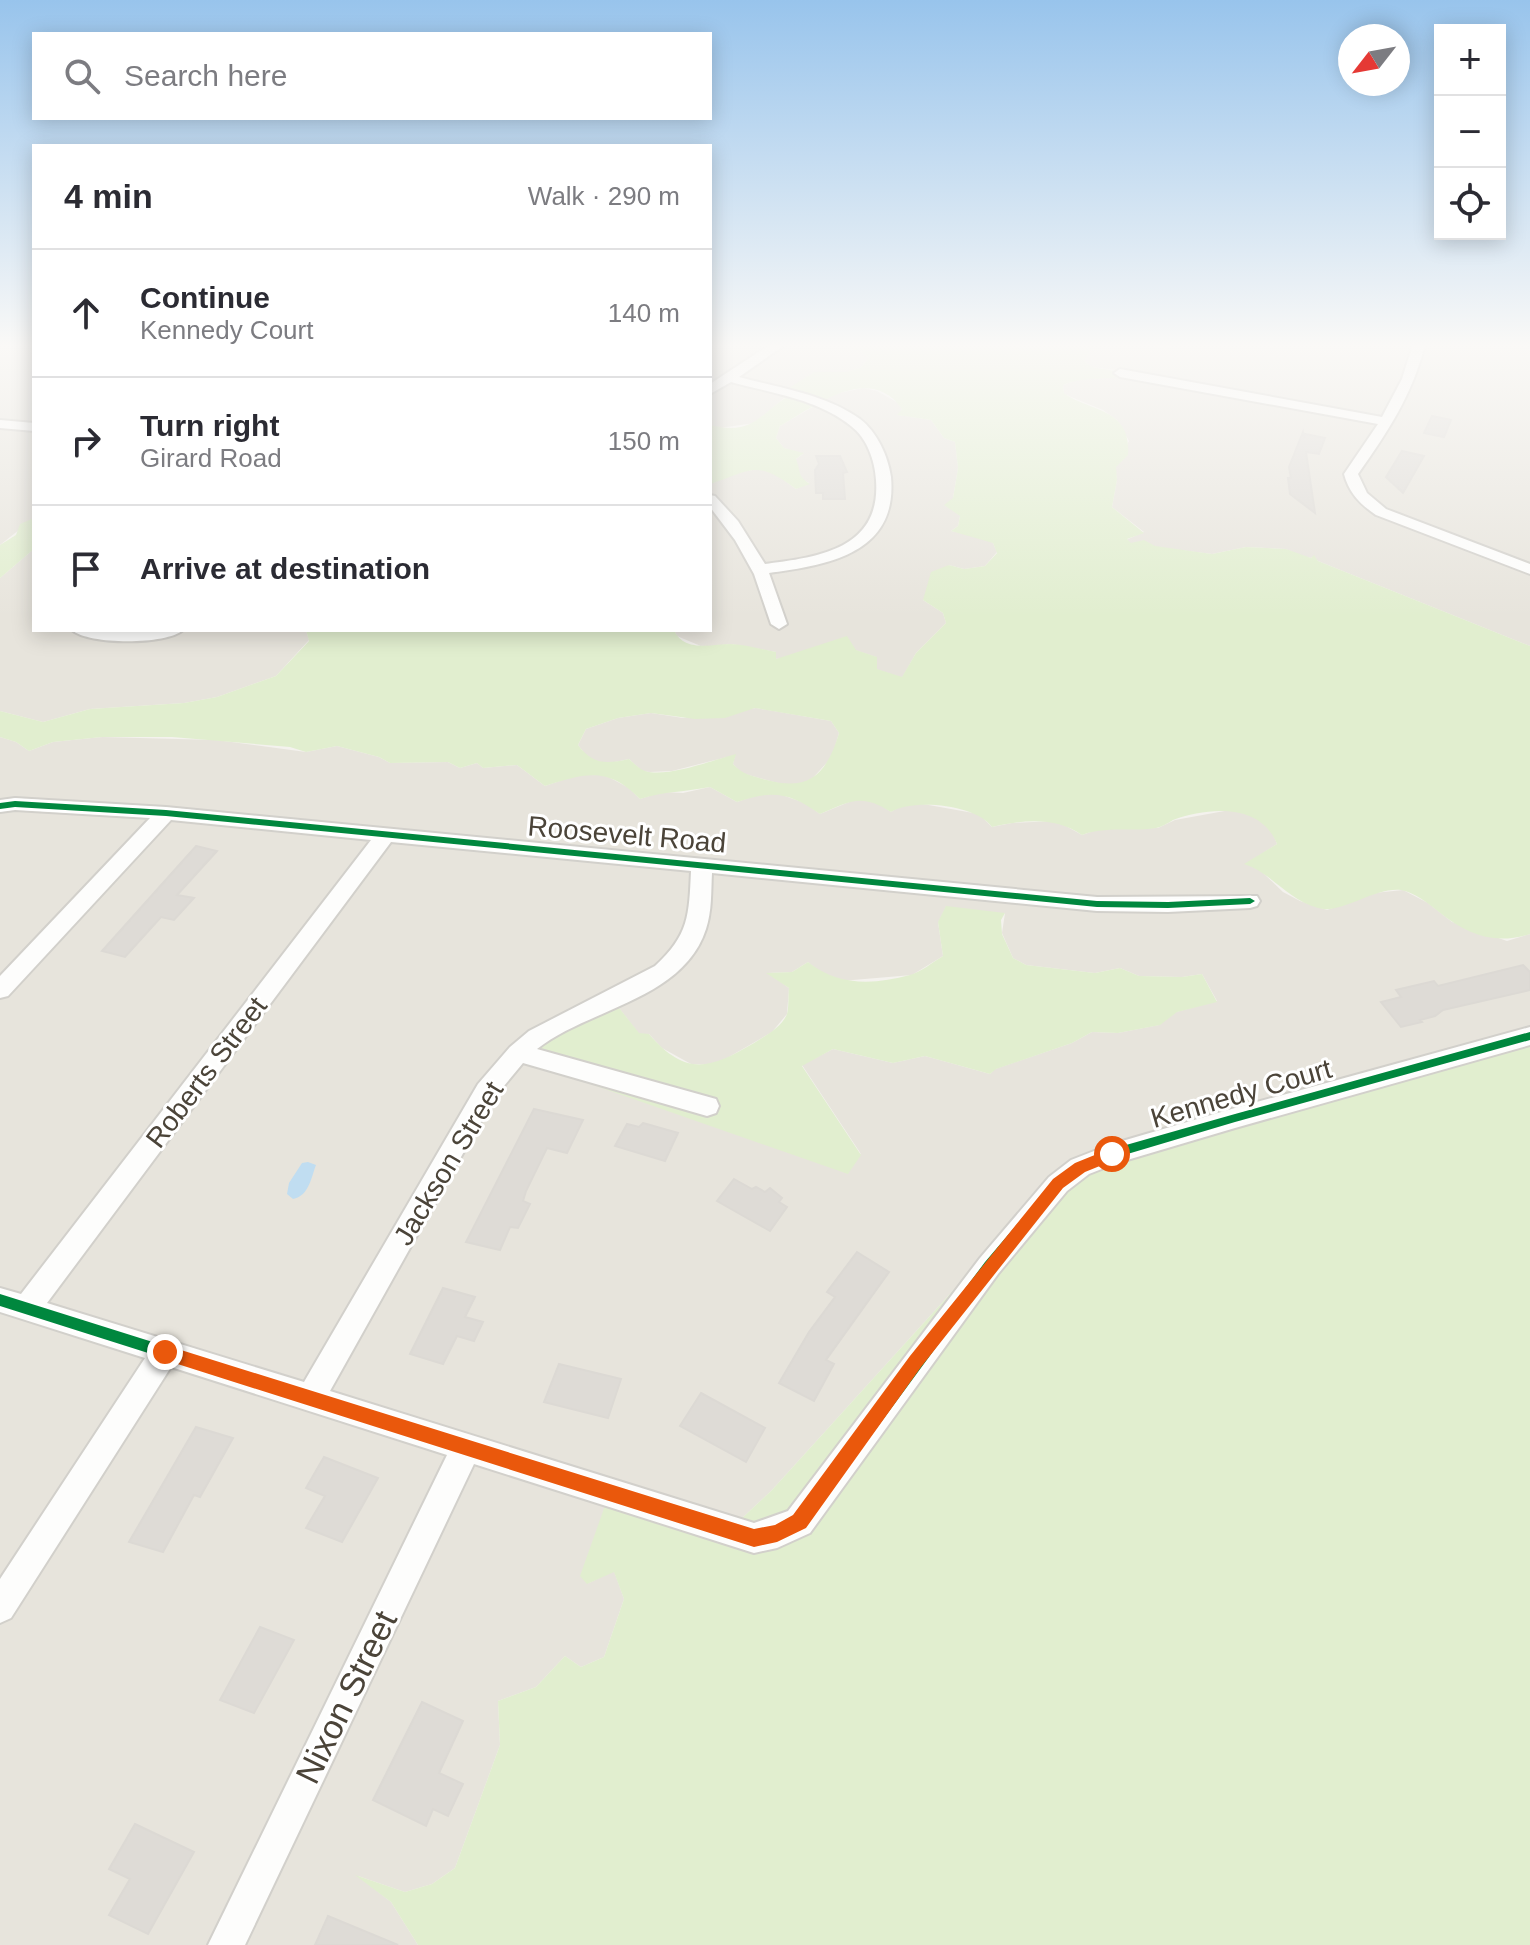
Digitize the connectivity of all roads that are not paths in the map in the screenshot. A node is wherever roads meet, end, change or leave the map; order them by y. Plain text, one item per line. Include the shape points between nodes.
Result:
1 (866, 435) edge
2 (1378, 435) edge
3 (712, 502) edge
4 (1530, 569) edge
5 (758, 570) junction
6 (779, 624) dead end
7 (92, 632) edge
8 (160, 632) edge
9 (0, 806) edge
10 (166, 813) junction
11 (385, 835) junction
12 (702, 866) junction
13 (1250, 901) dead end
14 (0, 990) edge
15 (1530, 1036) edge
16 (518, 1053) junction
17 (707, 1106) dead end
18 (13, 1304) edge
19 (165, 1352) junction
20 (311, 1397) junction
21 (466, 1448) junction
22 (0, 1607) edge
23 (226, 1945) edge

1 - 5 street via 884,480 879,519 859,543 823,559
2 - 4 street via 1351,474 1363,501
3 - 5 street
5 - 6 street
7 - 8 street via 123,637
9 - 10 street, Roosevelt Road
10 - 11 street, Roosevelt Road
10 - 14 street
11 - 12 street, Roosevelt Road
11 - 18 street, Roberts Street
12 - 13 street, Roosevelt Road via 1097,904
12 - 16 street, Jackson Street via 692,937 675,961 537,1037
15 - 21 street, Kennedy Court via 1080,1167 1058,1184 989,1266 799,1522 777,1533 754,1538
16 - 17 street
16 - 20 street, Jackson Street via 486,1091
18 - 19 street
19 - 20 street
19 - 22 street
20 - 21 street
21 - 23 street, Nixon Street

